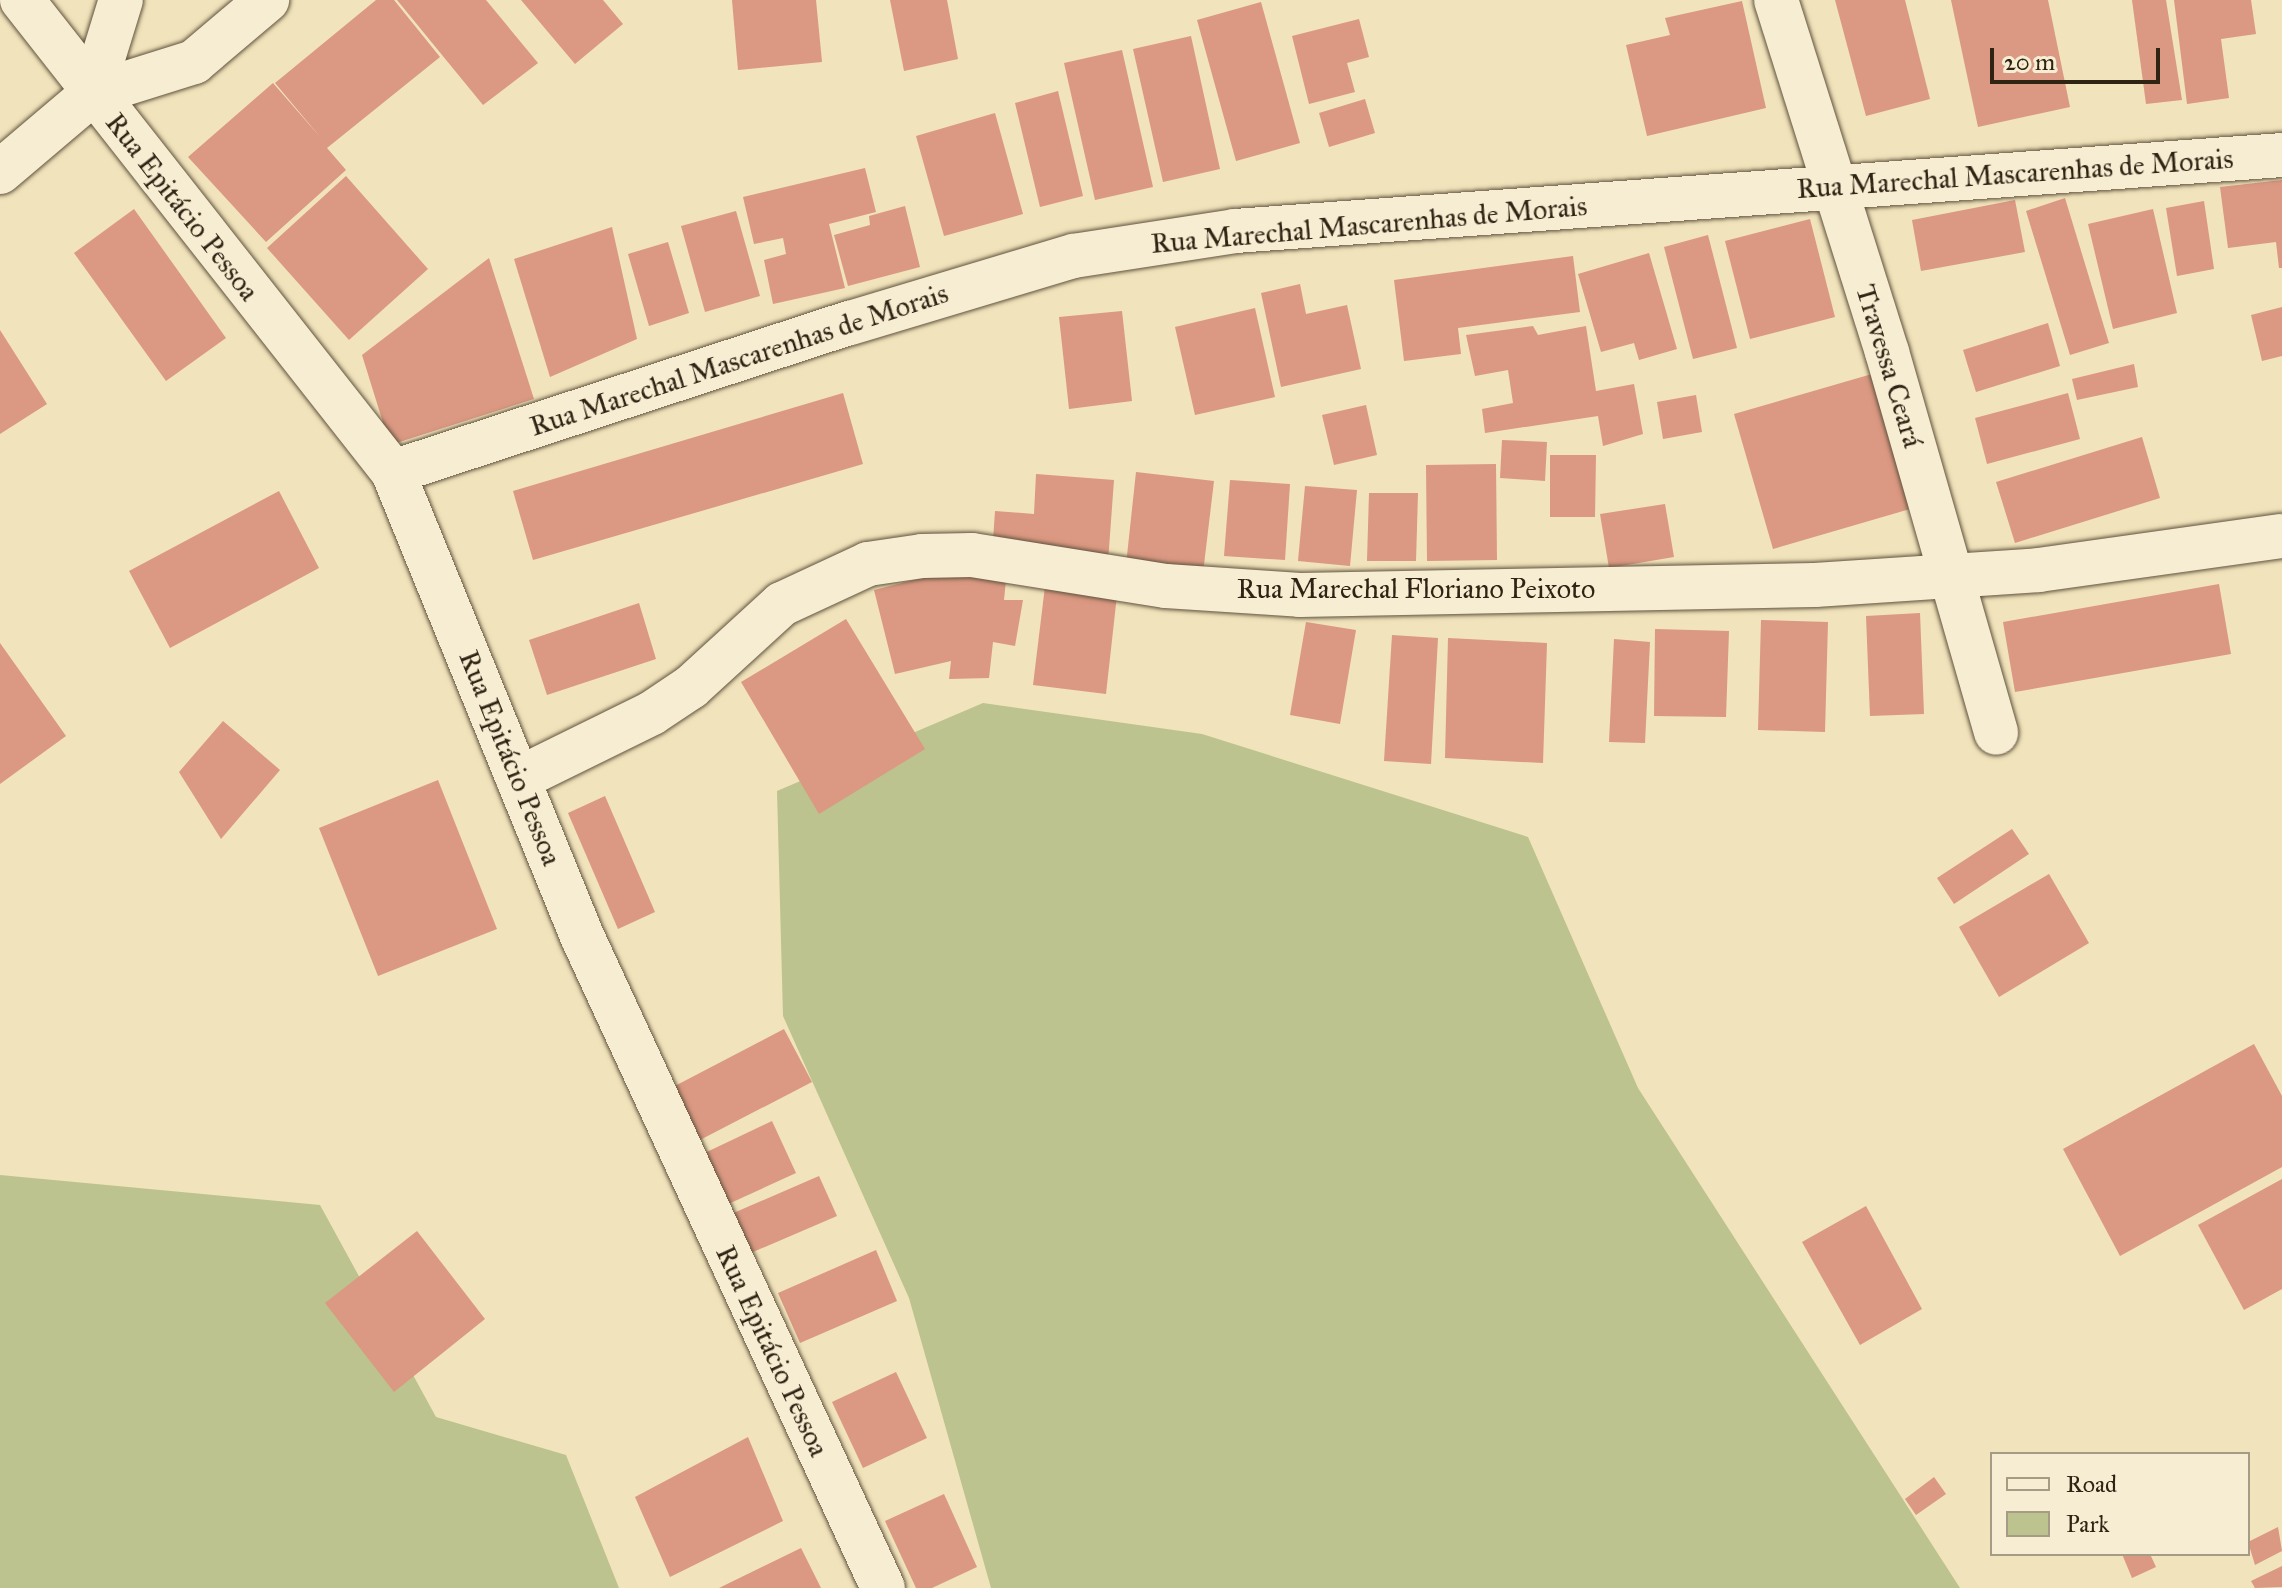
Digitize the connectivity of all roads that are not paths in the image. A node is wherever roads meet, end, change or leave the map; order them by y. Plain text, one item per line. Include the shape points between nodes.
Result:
1 (22, 0) edge
2 (121, 0) edge
3 (267, 0) edge
4 (1776, 0) edge
5 (92, 94) junction
6 (2282, 155) edge
7 (0, 172) edge
8 (1833, 187) junction
9 (393, 472) junction
10 (2282, 536) edge
11 (1949, 576) junction
12 (1996, 733) dead end
13 (518, 779) junction
14 (883, 1588) edge

1 - 5 street, Rua Epitácio Pessoa
2 - 5 street
3 - 5 street via 194,62
4 - 8 street, Travessa Ceará
5 - 7 street
5 - 9 street, Rua Epitácio Pessoa
6 - 8 street, Rua Marechal Mascarenhas de Morais
8 - 9 street, Rua Marechal Mascarenhas de Morais via 1235,231 1074,256
8 - 11 street, Travessa Ceará via 1887,352
9 - 13 street, Rua Epitácio Pessoa
10 - 11 street, Rua Marechal Floriano Peixoto via 2039,570
11 - 12 street, Travessa Ceará
11 - 13 street, Rua Marechal Floriano Peixoto via 1815,585 1300,595 1166,586 972,555 922,556 868,564 782,604 678,696
13 - 14 street, Rua Epitácio Pessoa via 582,936

